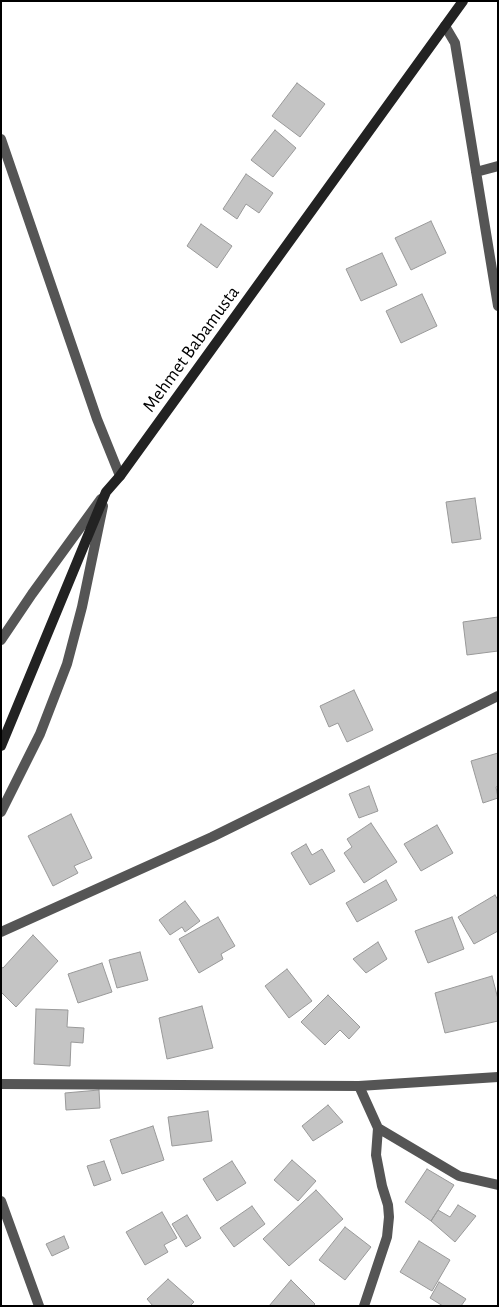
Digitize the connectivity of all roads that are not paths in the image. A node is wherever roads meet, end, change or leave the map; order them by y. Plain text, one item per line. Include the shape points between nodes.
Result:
1 (463, 1) edge
2 (445, 26) junction
3 (1, 139) edge
4 (498, 166) edge
5 (476, 172) junction
6 (498, 306) edge
7 (120, 476) junction
8 (106, 492) junction
9 (1, 640) edge
10 (498, 696) edge
11 (1, 746) edge
12 (1, 812) edge
13 (1, 932) edge
14 (498, 1078) edge
15 (1, 1084) edge
16 (359, 1086) junction
17 (378, 1128) junction
18 (498, 1185) edge
19 (1, 1200) edge
20 (39, 1306) edge
21 (364, 1306) edge

1 - 2 main road, Mehmet Babamusta
2 - 5 street via 455,43
2 - 7 main road, Mehmet Babamusta
3 - 7 street via 96,419
4 - 5 street
5 - 6 street
7 - 8 main road, Mehmet Babamusta
8 - 9 street
8 - 11 main road, Mehmet Babamusta
8 - 12 street via 67,664 40,734
10 - 13 street via 212,837
14 - 16 street
15 - 16 street
16 - 17 street
17 - 18 street via 459,1176
17 - 21 street via 376,1155 389,1217 387,1236
19 - 20 street

